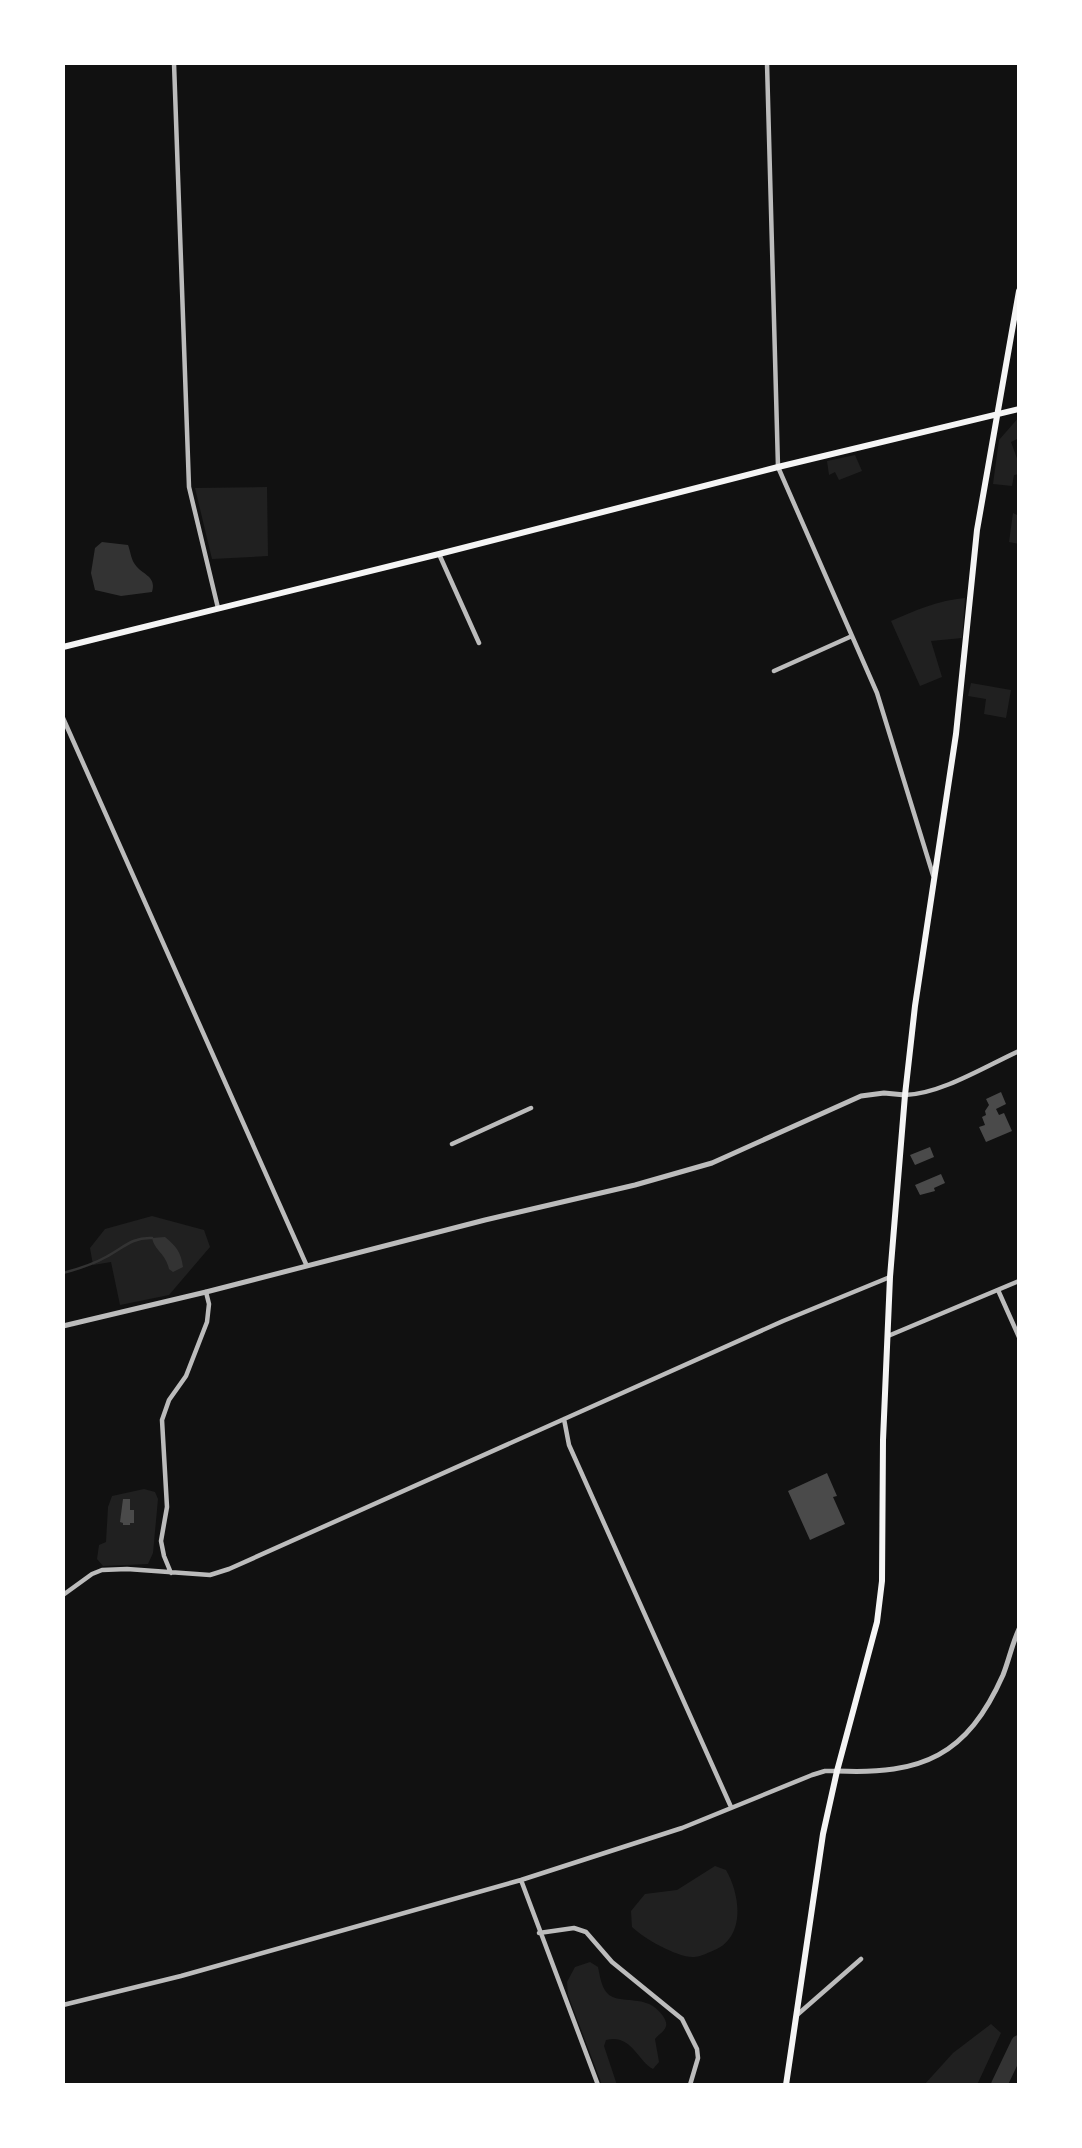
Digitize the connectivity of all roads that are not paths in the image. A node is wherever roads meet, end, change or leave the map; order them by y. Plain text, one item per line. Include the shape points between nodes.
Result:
1 (174, 63) edge
2 (767, 63) edge
3 (1019, 291) edge
4 (1019, 409) edge
5 (998, 413) junction
6 (778, 467) junction
7 (439, 554) junction
8 (218, 609) junction
9 (852, 636) junction
10 (479, 643) dead end
11 (63, 646) edge
12 (774, 670) dead end
13 (63, 718) edge
14 (935, 879) junction
15 (1019, 1051) edge
16 (905, 1096) junction
17 (531, 1108) dead end
18 (452, 1144) dead end
19 (306, 1264) junction
20 (890, 1277) junction
21 (1019, 1281) edge
22 (998, 1290) junction
23 (206, 1292) junction
24 (63, 1326) edge
25 (887, 1336) junction
26 (1019, 1337) edge
27 (564, 1419) junction
28 (171, 1573) junction
29 (63, 1595) edge
30 (1019, 1629) edge
31 (836, 1771) junction
32 (731, 1808) junction
33 (521, 1880) junction
34 (539, 1933) junction
35 (862, 1959) dead end
36 (63, 2005) edge
37 (796, 2016) junction
38 (598, 2085) edge
39 (690, 2085) edge
40 (786, 2085) edge

1 - 8 street via 189,487
2 - 6 street
3 - 5 main road
4 - 5 main road
5 - 6 main road
5 - 14 main road via 977,530 956,734
6 - 7 main road
6 - 9 street
7 - 8 main road
7 - 10 street
8 - 11 main road
9 - 12 street
9 - 14 street via 877,693
13 - 19 street
14 - 16 main road
15 - 16 street via 938,1088
16 - 19 street via 861,1096 712,1163
16 - 20 main road
17 - 18 street
19 - 23 street
20 - 25 main road
20 - 27 street
21 - 22 street
22 - 25 street
22 - 26 street
23 - 24 street
23 - 28 street via 207,1322 162,1420 167,1507 162,1541
25 - 31 main road via 877,1622
27 - 28 street via 229,1569 210,1575
27 - 32 street via 569,1445
28 - 29 street via 102,1570
30 - 31 street via 990,1700 960,1740 919,1764 897,1770
31 - 32 street via 812,1775
31 - 37 main road
32 - 33 street
33 - 34 street
33 - 36 street
34 - 38 street
34 - 39 street via 574,1928 586,1932 612,1962 682,2020 698,2058
35 - 37 street
37 - 40 main road

